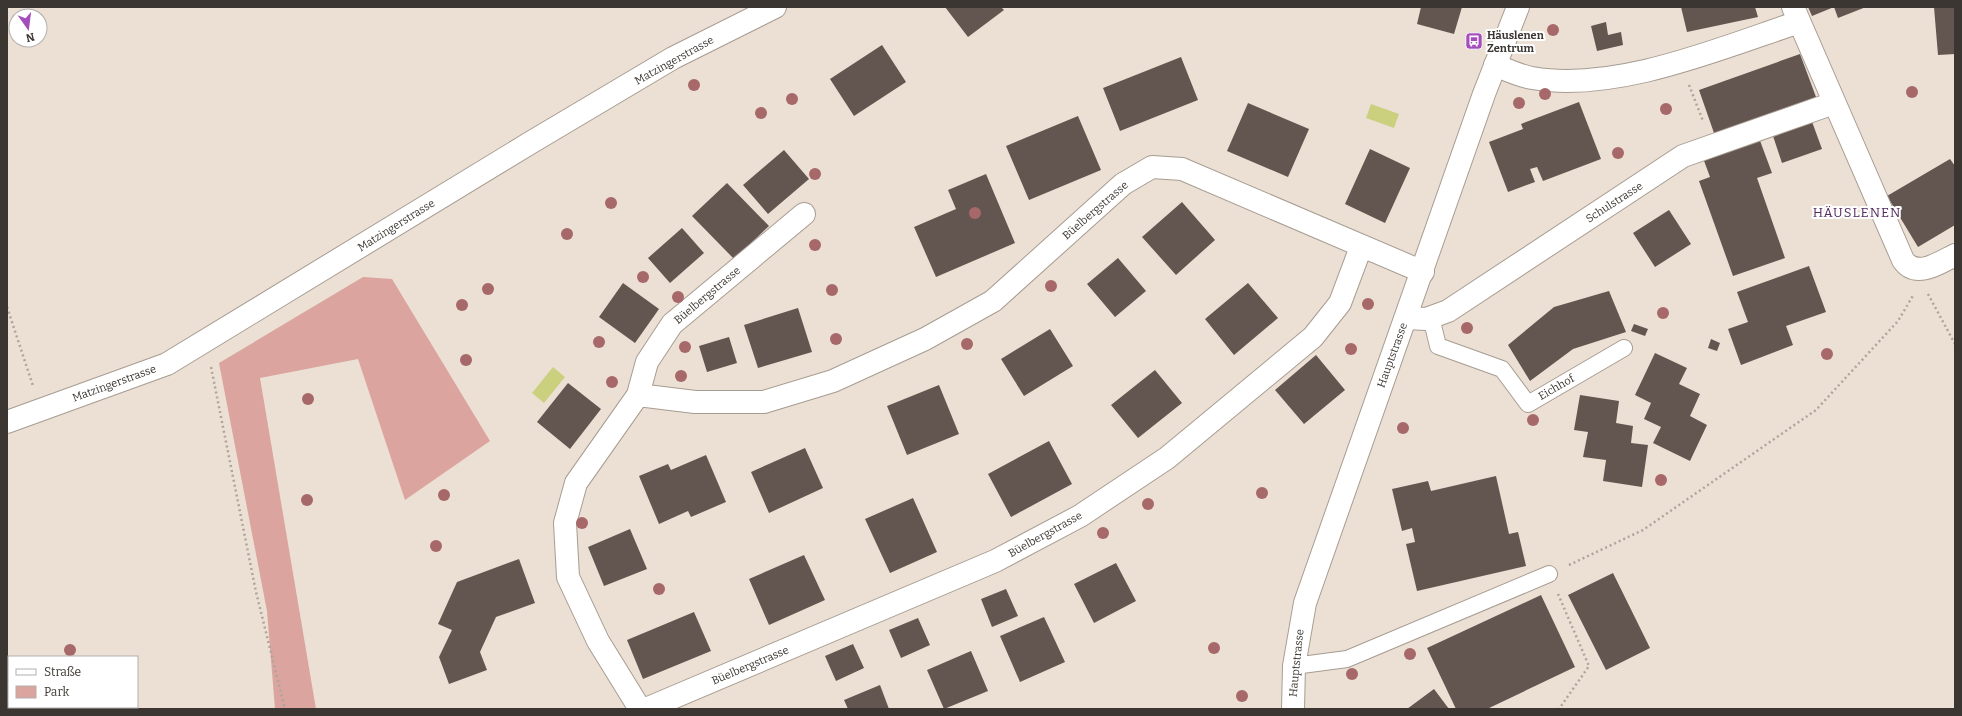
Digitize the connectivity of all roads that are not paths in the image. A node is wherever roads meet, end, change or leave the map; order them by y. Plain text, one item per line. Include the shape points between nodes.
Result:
1 (775, 7) edge
2 (1518, 7) edge
3 (1796, 15) edge
4 (1495, 65) junction
5 (1834, 103) junction
6 (804, 214) dead end
7 (1361, 247) junction
8 (1955, 255) edge
9 (1423, 272) junction
10 (1431, 317) junction
11 (1406, 318) junction
12 (1624, 348) dead end
13 (638, 395) junction
14 (7, 422) edge
15 (1550, 574) road end
16 (1294, 666) junction
17 (640, 709) edge
18 (646, 709) edge
19 (1293, 709) edge

1 - 14 street, Matzingerstrasse via 653,70 167,364
2 - 4 street, Hauptstrasse
3 - 4 street via 1675,62 1602,80 1572,82 1532,78
3 - 5 street
4 - 9 street, Hauptstrasse
5 - 8 street via 1897,250 1906,265 1921,276 1928,268
5 - 10 street, Schulstrasse via 1683,156 1448,311
6 - 13 street, Büelbergstrasse via 672,324 647,362
7 - 9 street, Büelbergstrasse
7 - 13 street, Büelbergstrasse via 1182,169 1152,167 1123,184 993,301 918,343 833,380 764,402 695,402
7 - 18 street, Büelbergstrasse via 1340,303 1313,337 1167,458 1080,516 996,561
9 - 11 street, Hauptstrasse
10 - 11 street, Schulstrasse
10 - 12 lane, Eichhof via 1438,346 1502,369 1528,404
11 - 16 street, Hauptstrasse via 1305,603
13 - 17 street, Büelbergstrasse via 576,483 565,523 568,578 598,641
15 - 16 lane via 1347,659
16 - 19 street, Hauptstrasse

